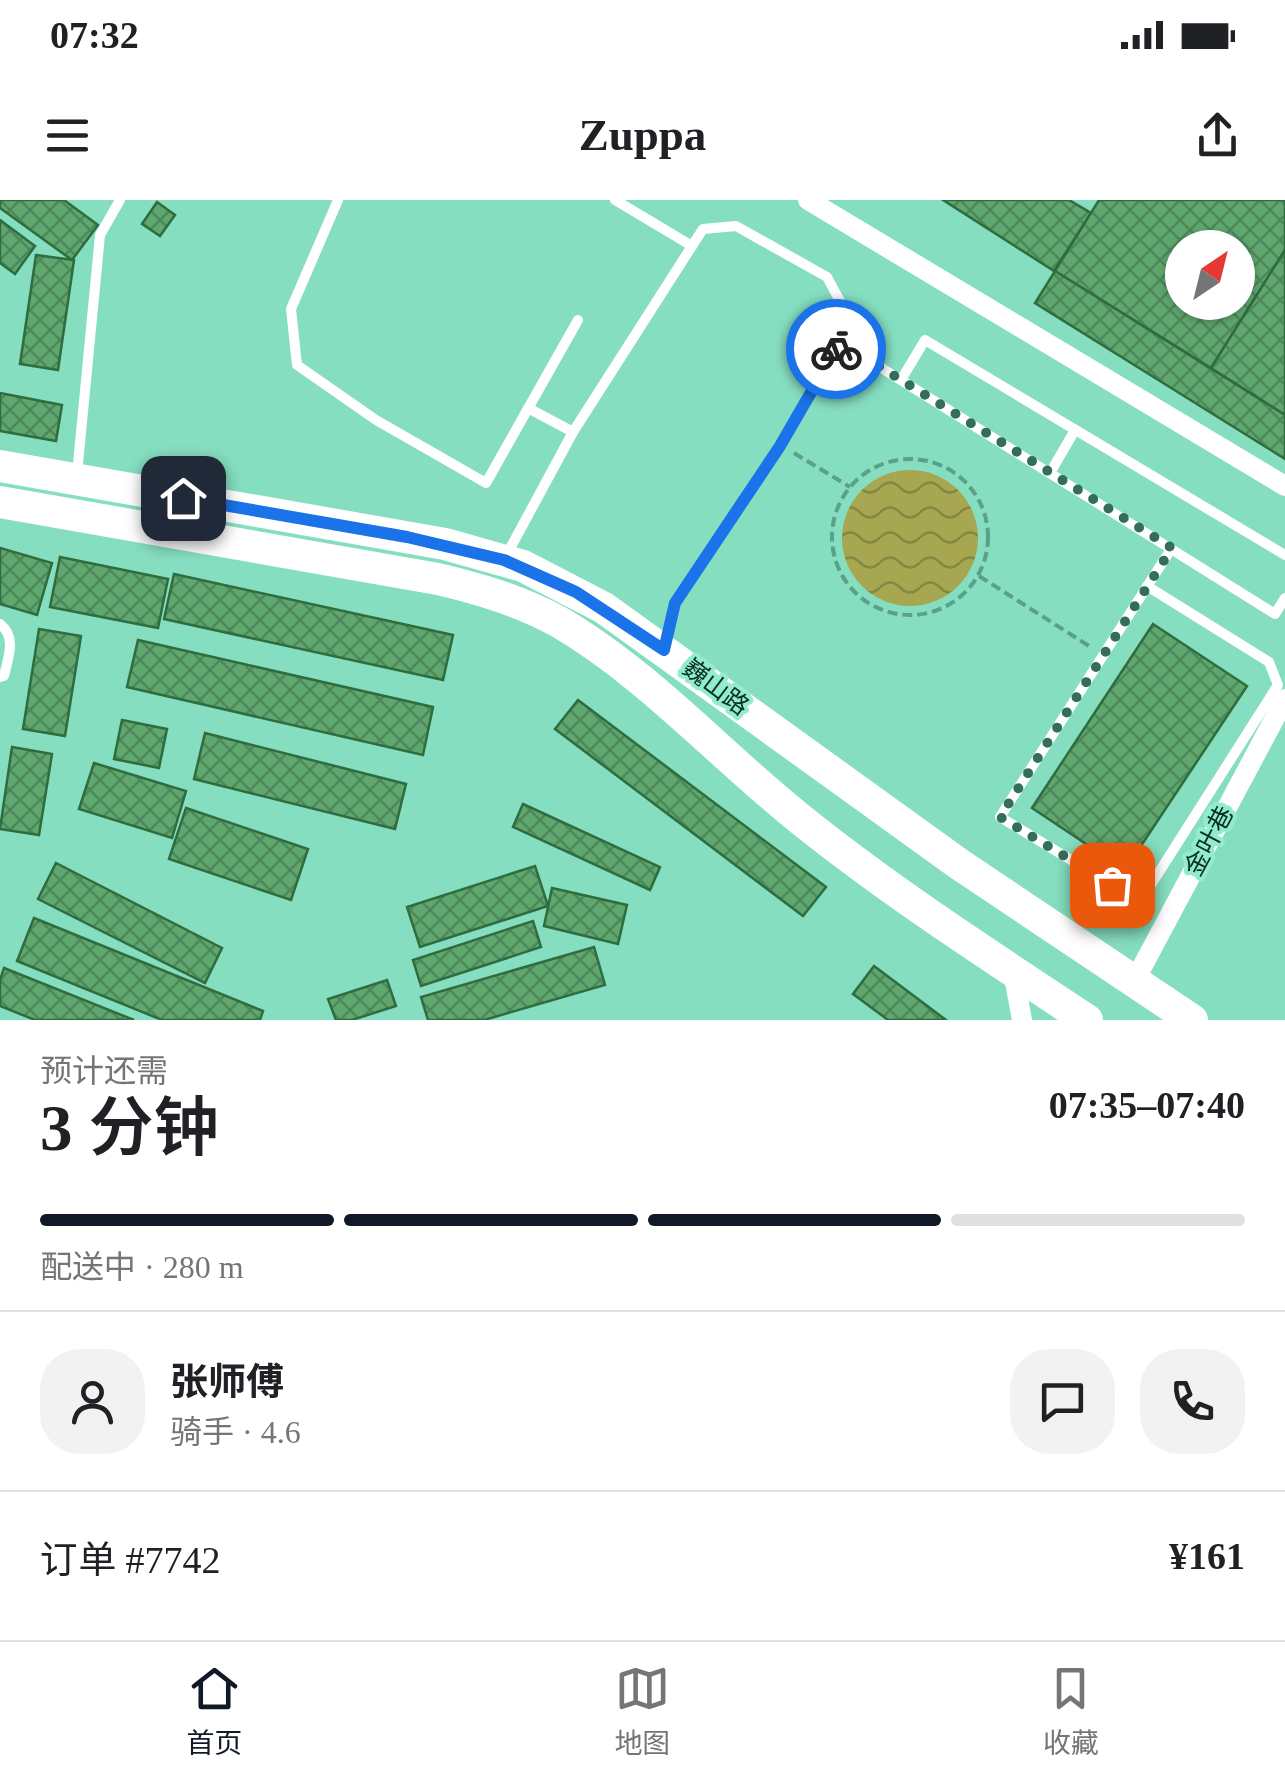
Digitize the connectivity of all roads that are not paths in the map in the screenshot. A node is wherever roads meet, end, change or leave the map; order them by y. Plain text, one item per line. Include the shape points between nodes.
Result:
1 (120, 200) edge
2 (338, 200) edge
3 (614, 200) edge
4 (642, 200) edge
5 (808, 200) edge
6 (635, 212) junction
7 (692, 246) junction
8 (578, 320) dead end
9 (840, 342) junction
10 (901, 380) junction
11 (528, 408) junction
12 (1075, 430) junction
13 (573, 432) junction
14 (0, 466) edge
15 (1050, 472) junction
16 (77, 480) junction
17 (1285, 486) edge
18 (0, 502) edge
19 (1172, 548) junction
20 (1285, 556) edge
21 (504, 560) junction
22 (1146, 586) junction
23 (492, 593) junction
24 (1285, 598) edge
25 (0, 624) edge
26 (664, 650) junction
27 (0, 677) edge
28 (640, 682) junction
29 (1285, 700) edge
30 (1013, 971) junction
31 (1134, 982) junction
32 (1022, 1020) edge
33 (1087, 1020) edge
34 (1192, 1020) edge

1 - 16 lane via 100,236
2 - 11 lane via 291,309 297,365 486,483
3 - 6 lane
4 - 6 lane
5 - 17 street
6 - 7 lane
7 - 9 lane via 704,229 736,226 828,278 840,303
7 - 13 lane
8 - 11 lane
9 - 10 lane
9 - 26 lane via 675,603
10 - 12 lane via 925,340
10 - 15 lane
11 - 13 lane
12 - 15 lane
12 - 20 lane
13 - 21 lane
14 - 16 highway, 巍山路
15 - 19 lane
16 - 21 highway, 巍山路
18 - 23 highway, 巍山路
19 - 22 lane
19 - 24 lane via 1275,614
21 - 23 highway
21 - 26 highway, 巍山路 via 576,592
22 - 22 lane via 1000,817 1140,902 1278,685 1268,662
23 - 28 highway, 巍山路 via 559,622
25 - 27 lane via 11,646
26 - 28 highway
26 - 31 highway, 巍山路
28 - 30 highway, 巍山路 via 803,821
29 - 31 street, 金叶巷
30 - 32 street
30 - 33 highway, 巍山路
31 - 34 highway, 巍山路

